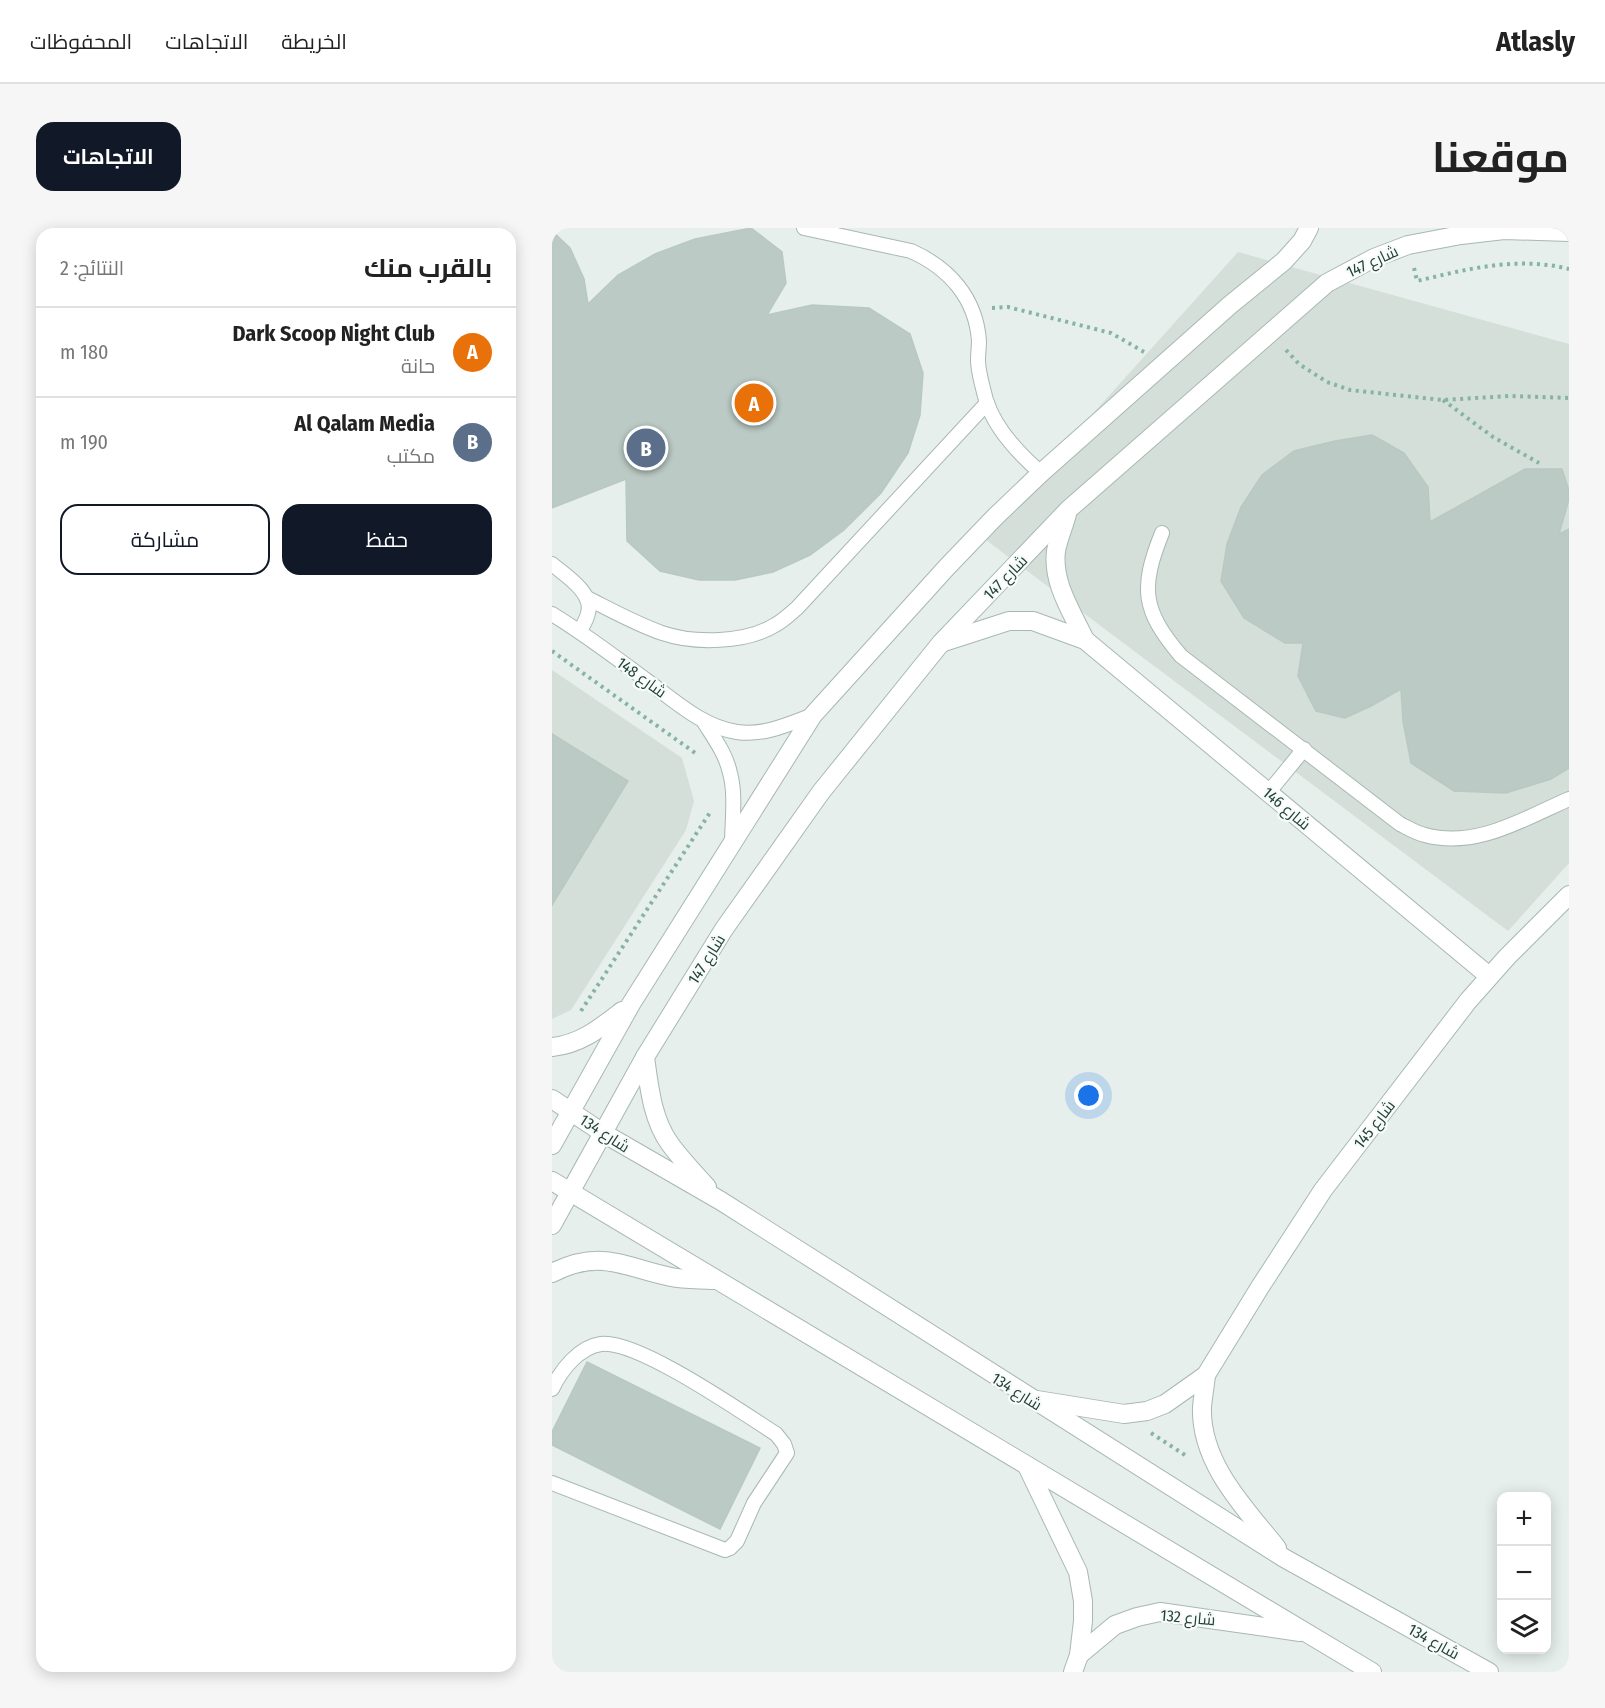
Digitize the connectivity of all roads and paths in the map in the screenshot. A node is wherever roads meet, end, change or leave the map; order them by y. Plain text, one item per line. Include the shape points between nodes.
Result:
1 (804, 228) edge
2 (1309, 228) edge
3 (1569, 232) edge
4 (1408, 245) junction
5 (1569, 269) edge
6 (972, 309) junction
7 (1270, 332) junction
8 (1162, 365) junction
9 (1569, 398) edge
10 (1442, 400) junction
11 (987, 403) junction
12 (1539, 463) dead end
13 (1041, 473) junction
14 (1069, 509) junction
15 (1162, 533) dead end
16 (552, 564) edge
17 (587, 598) junction
18 (552, 614) edge
19 (580, 631) junction
20 (1085, 640) junction
21 (941, 643) junction
22 (552, 651) edge
23 (813, 715) junction
24 (704, 722) junction
25 (1304, 749) junction
26 (702, 758) dead end
27 (1268, 793) junction
28 (1569, 798) edge
29 (713, 807) dead end
30 (732, 844) junction
31 (1569, 895) edge
32 (1489, 976) junction
33 (631, 1004) junction
34 (576, 1018) dead end
35 (552, 1047) edge
36 (645, 1057) junction
37 (552, 1099) edge
38 (570, 1110) junction
39 (603, 1133) junction
40 (552, 1145) edge
41 (552, 1181) edge
42 (570, 1192) junction
43 (721, 1201) junction
44 (552, 1225) edge
45 (552, 1273) edge
46 (717, 1280) junction
47 (1206, 1375) junction
48 (552, 1389) edge
49 (1030, 1399) junction
50 (1137, 1413) junction
51 (1212, 1456) junction
52 (1027, 1466) junction
53 (552, 1483) edge
54 (1284, 1558) junction
55 (1308, 1633) junction
56 (1076, 1664) edge
57 (1372, 1672) edge
58 (1489, 1672) edge

1 - 6 lane via 911,250 954,279
2 - 8 street via 1284,261
3 - 4 street, شارع 147 via 1504,230
4 - 5 path via 1417,281 1483,266
4 - 7 street, شارع 147 via 1327,283
6 - 8 path via 1008,307 1111,333
6 - 11 lane
7 - 10 path via 1299,364 1328,382 1350,390
7 - 14 street, شارع 147
8 - 13 street
9 - 10 path
10 - 12 path via 1493,437
11 - 13 lane via 1021,456
11 - 17 lane via 798,609 775,626 735,639 664,634
13 - 23 street via 947,567
14 - 20 street, شارع 146 via 1056,551 1056,570 1060,590
14 - 21 street, شارع 147
15 - 25 lane via 1150,563 1147,588 1151,611 1163,635 1181,656
16 - 17 lane
17 - 19 lane via 589,611
18 - 19 lane, شارع 148
19 - 24 lane, شارع 148
20 - 21 street, شارع 146 via 1033,621 1010,621
20 - 27 street, شارع 146
21 - 36 street, شارع 147 via 821,792 724,929
22 - 26 path
23 - 24 lane, شارع 148 via 774,730 755,732 737,732
23 - 30 street
24 - 30 lane, شارع 148 via 730,773
25 - 27 lane
25 - 28 lane via 1400,824 1423,835 1470,839
27 - 32 street, شارع 146
29 - 34 path
30 - 33 street
31 - 32 street, شارع 145
32 - 47 street, شارع 145 via 1323,1190
33 - 35 street via 590,1036
33 - 38 street
36 - 39 street, شارع 147
36 - 43 street via 651,1100 668,1142
37 - 38 street, شارع 134
38 - 39 street, شارع 134
38 - 40 street
39 - 42 street, شارع 147
39 - 43 street, شارع 134
41 - 42 street
42 - 44 street, شارع 147
42 - 46 street
43 - 49 street, شارع 134
45 - 46 street via 578,1262 603,1260 673,1277
46 - 52 street
47 - 50 street, شارع 145 via 1166,1404
47 - 51 street, شارع 145 via 1202,1409
48 - 53 lane via 571,1360 601,1344 614,1345 680,1374 738,1410 776,1434 786,1453 754,1503 737,1541 725,1550
49 - 50 street, شارع 145
49 - 54 street, شارع 134
50 - 51 path via 1141,1426 1190,1459
51 - 54 street, شارع 145 via 1228,1486
52 - 55 street
52 - 56 street, شارع 132 via 1078,1572 1083,1601
54 - 58 street, شارع 134
55 - 56 street, شارع 132 via 1160,1612 1115,1625
55 - 57 street

